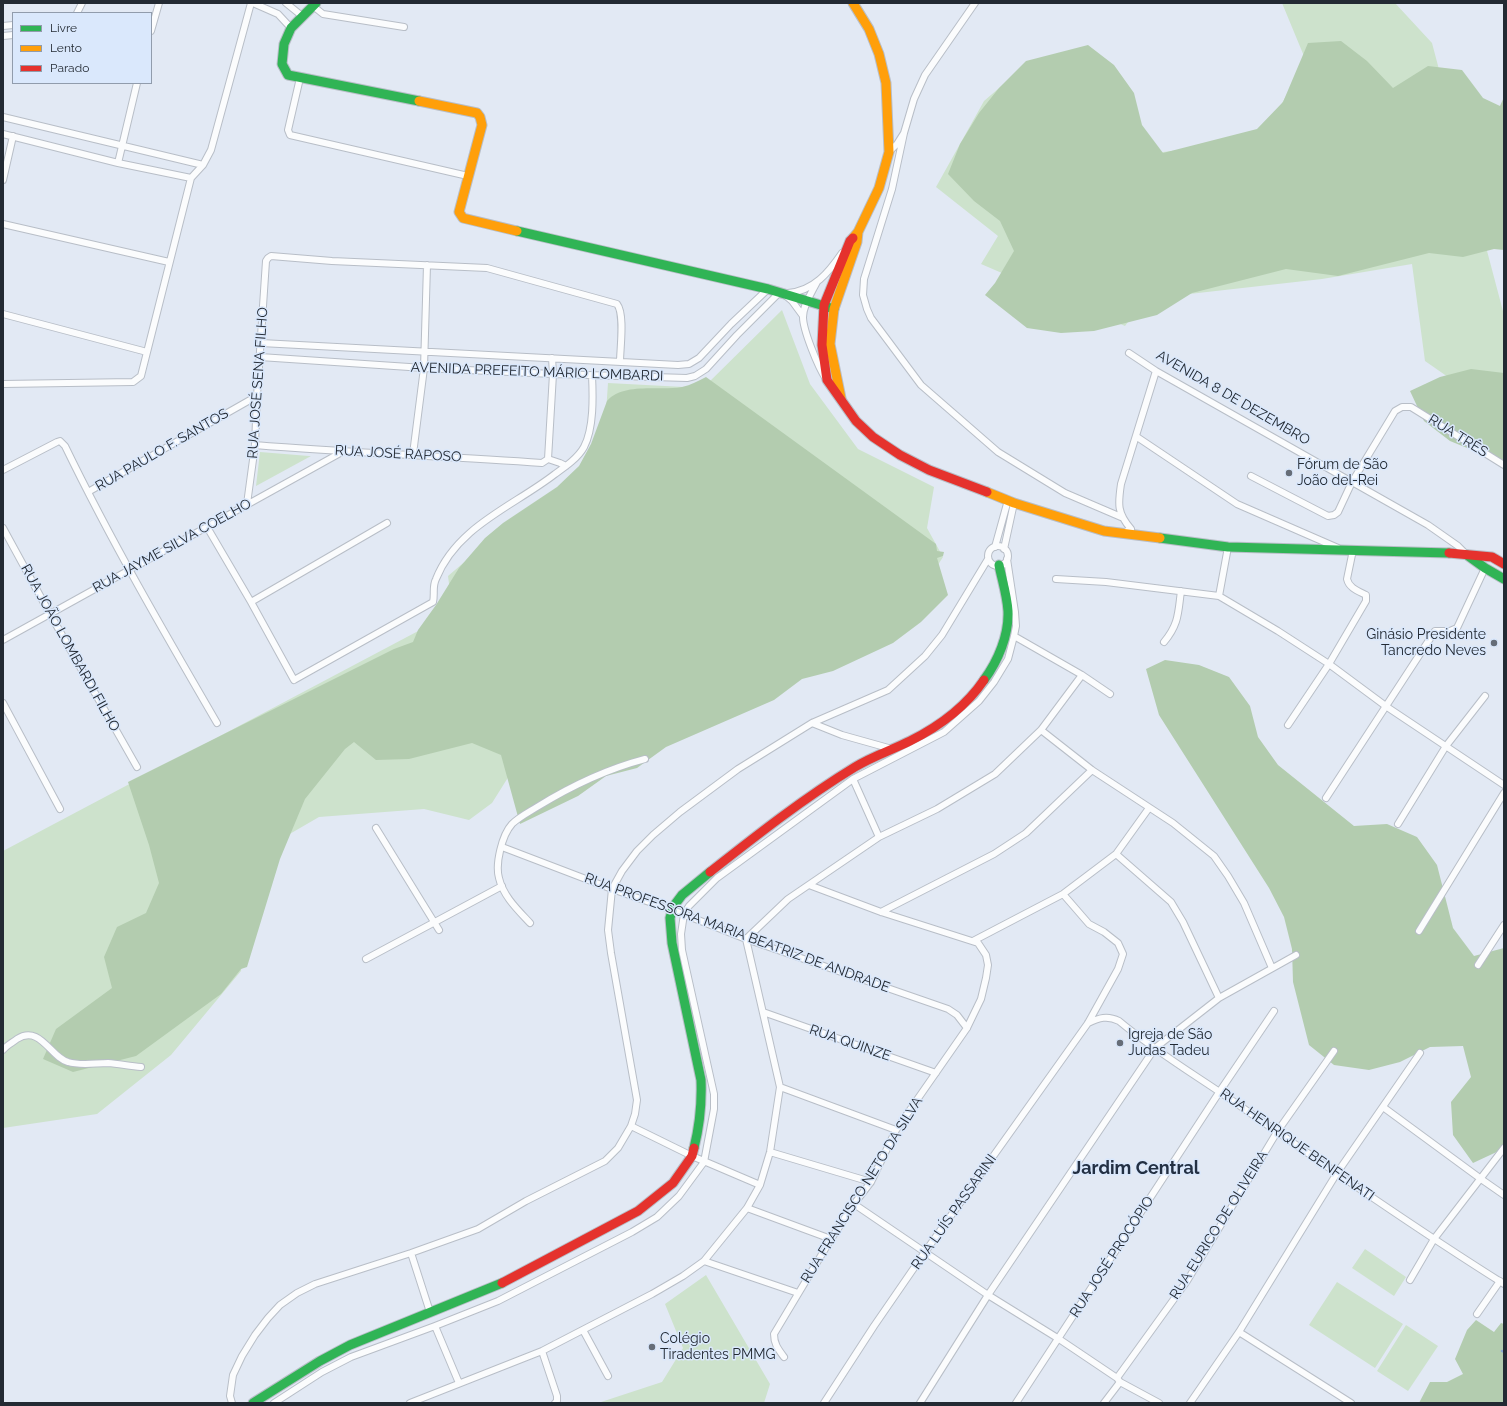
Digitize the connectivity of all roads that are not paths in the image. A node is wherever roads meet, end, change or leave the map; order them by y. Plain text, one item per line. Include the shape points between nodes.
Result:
1 (82, 3) edge
2 (159, 3) edge
3 (252, 3) edge
4 (286, 3) edge
5 (853, 3) edge
6 (975, 3) edge
7 (315, 5) edge
8 (78, 12) edge
9 (302, 16) junction
10 (152, 27) edge
11 (404, 27) dead end
12 (291, 28) junction
13 (300, 78) junction
14 (137, 84) edge
15 (3, 117) edge
16 (904, 133) junction
17 (3, 134) edge
18 (13, 136) junction
19 (122, 147) junction
20 (889, 152) junction
21 (118, 163) junction
22 (203, 165) junction
23 (468, 176) junction
24 (192, 178) junction
25 (3, 180) edge
26 (3, 224) edge
27 (858, 232) junction
28 (850, 241) junction
29 (170, 262) junction
30 (427, 265) junction
31 (817, 282) junction
32 (768, 289) junction
33 (782, 293) junction
34 (807, 300) junction
35 (824, 305) junction
36 (834, 309) junction
37 (3, 314) edge
38 (803, 316) junction
39 (261, 343) junction
40 (147, 352) junction
41 (424, 352) junction
42 (1130, 353) dead end
43 (260, 357) junction
44 (552, 358) junction
45 (699, 358) junction
46 (620, 362) junction
47 (424, 368) junction
48 (706, 369) junction
49 (1156, 371) junction
50 (553, 374) junction
51 (592, 375) junction
52 (826, 380) junction
53 (3, 384) edge
54 (257, 396) junction
55 (841, 401) junction
56 (1136, 437) junction
57 (255, 444) junction
58 (342, 452) junction
59 (413, 454) junction
60 (548, 459) junction
61 (1504, 464) edge
62 (566, 466) junction
63 (3, 470) edge
64 (1251, 476) dead end
65 (1352, 482) junction
66 (88, 492) junction
67 (1011, 502) junction
68 (247, 504) junction
69 (1121, 517) junction
70 (387, 523) dead end
71 (207, 527) junction
72 (3, 528) edge
73 (1120, 534) junction
74 (995, 547) junction
75 (1228, 547) junction
76 (1004, 549) junction
77 (1341, 550) junction
78 (1353, 550) junction
79 (1466, 554) junction
80 (988, 559) junction
81 (1007, 559) junction
82 (1504, 564) edge
83 (999, 565) junction
84 (1485, 568) junction
85 (129, 570) junction
86 (1056, 579) dead end
87 (1504, 579) edge
88 (1181, 591) junction
89 (1219, 596) junction
90 (252, 602) junction
91 (50, 614) junction
92 (1014, 636) junction
93 (3, 640) edge
94 (1164, 642) dead end
95 (1329, 664) junction
96 (1082, 675) junction
97 (1110, 694) dead end
98 (1485, 696) dead end
99 (3, 702) edge
100 (1387, 707) junction
101 (217, 723) dead end
102 (812, 723) junction
103 (1288, 725) dead end
104 (1041, 730) junction
105 (1446, 746) junction
106 (892, 749) junction
107 (645, 759) dead end
108 (137, 767) dead end
109 (1092, 770) junction
110 (853, 779) junction
111 (1504, 785) edge
112 (1504, 793) edge
113 (1326, 798) dead end
114 (1149, 808) junction
115 (60, 809) dead end
116 (1398, 824) dead end
117 (376, 828) dead end
118 (879, 837) junction
119 (502, 847) junction
120 (1116, 854) junction
121 (808, 885) junction
122 (502, 886) junction
123 (612, 889) junction
124 (1063, 894) junction
125 (671, 910) junction
126 (881, 912) junction
127 (684, 914) junction
128 (434, 922) junction
129 (530, 923) dead end
130 (1504, 925) edge
131 (439, 930) dead end
132 (1419, 931) dead end
133 (746, 939) junction
134 (973, 941) junction
135 (1296, 955) dead end
136 (366, 959) dead end
137 (1478, 965) dead end
138 (1272, 968) junction
139 (1220, 998) junction
140 (1274, 1011) dead end
141 (763, 1012) junction
142 (1088, 1023) junction
143 (967, 1028) junction
144 (1155, 1048) junction
145 (3, 1050) edge
146 (1334, 1051) dead end
147 (1420, 1053) dead end
148 (141, 1067) dead end
149 (936, 1073) junction
150 (780, 1087) junction
151 (1220, 1091) junction
152 (1383, 1107) junction
153 (631, 1126) junction
154 (896, 1130) junction
155 (1277, 1132) junction
156 (1504, 1148) edge
157 (770, 1152) junction
158 (692, 1156) junction
159 (704, 1162) junction
160 (1337, 1174) junction
161 (1481, 1179) junction
162 (870, 1182) junction
163 (760, 1185) junction
164 (1504, 1195) edge
165 (854, 1204) junction
166 (747, 1208) junction
167 (831, 1239) junction
168 (1434, 1239) junction
169 (925, 1252) junction
170 (411, 1253) junction
171 (704, 1261) junction
172 (1410, 1280) dead end
173 (1502, 1283) edge
174 (798, 1293) junction
175 (988, 1295) junction
176 (430, 1312) junction
177 (1477, 1314) dead end
178 (435, 1326) junction
179 (583, 1330) junction
180 (1239, 1332) junction
181 (1059, 1339) junction
182 (542, 1352) junction
183 (784, 1357) dead end
184 (608, 1376) dead end
185 (1118, 1380) junction
186 (459, 1383) junction
187 (232, 1403) edge
188 (253, 1403) edge
189 (274, 1403) edge
190 (410, 1403) edge
191 (554, 1403) edge
192 (824, 1403) edge
193 (920, 1403) edge
194 (1016, 1403) edge
195 (1104, 1403) edge
196 (1159, 1403) edge
197 (1190, 1403) edge
198 (1350, 1403) edge

1 - 8 street
2 - 10 street
3 - 12 street via 278,14
3 - 22 street via 211,150
4 - 9 street
5 - 20 street via 880,54 886,83
6 - 16 street via 925,75 914,99
7 - 9 street
7 - 11 street via 324,14
9 - 12 street
12 - 13 street via 284,44 282,64 288,75
13 - 23 street via 288,130 290,135
13 - 23 street via 477,113 482,125
14 - 19 street
15 - 19 street
16 - 20 street
16 - 69 street via 892,189 864,279 863,295 871,318 921,385 998,452 1065,493
17 - 18 street
18 - 21 street
18 - 25 street
19 - 21 street
19 - 22 street
20 - 27 street via 879,188
21 - 24 street
22 - 24 street
23 - 32 street via 459,212 463,218
24 - 29 street
26 - 29 street
27 - 28 street
27 - 36 street via 857,242
28 - 31 street via 832,267
28 - 35 street
29 - 40 street
30 - 39 street, RUA JOSÉ SENA FILHO via 332,262 271,256 266,261
30 - 41 street
30 - 46 street via 487,268 617,304 620,309
31 - 33 street via 803,290
31 - 34 street
32 - 33 street
32 - 45 street, AVENIDA PREFEITO MÁRIO LOMBARDI
33 - 34 street
33 - 38 street
33 - 48 street, AVENIDA PREFEITO MÁRIO LOMBARDI via 737,335
34 - 35 street
34 - 38 street
35 - 36 street
35 - 52 street via 822,345
36 - 55 street via 830,344
37 - 40 street
38 - 52 street via 816,360
39 - 41 street, AVENIDA PREFEITO MÁRIO LOMBARDI
39 - 43 street, RUA JOSÉ SENA FILHO
40 - 53 street via 142,376 133,382
41 - 44 street, AVENIDA PREFEITO MÁRIO LOMBARDI
41 - 47 street
42 - 49 street, AVENIDA 8 DE DEZEMBRO
43 - 47 street, AVENIDA PREFEITO MÁRIO LOMBARDI
43 - 54 street, RUA JOSÉ SENA FILHO
44 - 46 street, AVENIDA PREFEITO MÁRIO LOMBARDI
44 - 50 street
45 - 46 street, AVENIDA PREFEITO MÁRIO LOMBARDI via 689,364 678,365
45 - 48 street
47 - 50 street, AVENIDA PREFEITO MÁRIO LOMBARDI
47 - 59 street
48 - 51 street, AVENIDA PREFEITO MÁRIO LOMBARDI via 687,378
49 - 56 street
49 - 65 street, AVENIDA 8 DE DEZEMBRO
50 - 51 street, AVENIDA PREFEITO MÁRIO LOMBARDI
50 - 60 street
51 - 62 street via 593,403 584,447
52 - 55 street
54 - 57 street, RUA JOSÉ SENA FILHO
54 - 66 street, RUA PAULO F. SANTOS
55 - 67 street via 856,421 900,455 949,479
56 - 69 street via 1121,484
56 - 77 street via 1237,504
57 - 58 street, RUA JOSÉ RAPOSO
57 - 68 street, RUA JOSÉ SENA FILHO
58 - 59 street, RUA JOSÉ RAPOSO
58 - 68 street, RUA JAYME SILVA COELHO
59 - 60 street, RUA JOSÉ RAPOSO via 542,462
60 - 62 street
61 - 65 street, RUA TRÊS via 1411,407 1402,407 1395,411
62 - 90 street via 480,523 459,543 436,578 433,602 294,680
63 - 66 street via 60,441 66,446
64 - 65 street via 1328,516 1338,512
65 - 79 street, AVENIDA 8 DE DEZEMBRO via 1428,525
66 - 85 street
67 - 73 street
67 - 74 street
67 - 76 street
68 - 71 street, RUA JAYME SILVA COELHO
69 - 73 street via 1131,530
70 - 90 street
71 - 85 street, RUA JAYME SILVA COELHO
71 - 90 street
72 - 91 street, RUA JOÃO LOMBARDI FILHO
73 - 75 street
74 - 76 street via 1000,546
74 - 80 street via 989,551
75 - 77 street
75 - 89 street
76 - 81 street
77 - 78 street
78 - 79 street
78 - 95 street via 1348,583 1366,595 1366,601
79 - 82 street via 1492,558
79 - 84 street, AVENIDA 8 DE DEZEMBRO
80 - 83 street via 992,564
80 - 102 street via 942,635 925,656 888,690
81 - 83 street
81 - 92 street via 1015,612
83 - 106 street via 1008,615 1005,639 997,660 981,685 948,718
84 - 87 street, AVENIDA 8 DE DEZEMBRO
84 - 100 street via 1457,628 1436,631
85 - 91 street, RUA JAYME SILVA COELHO
85 - 101 street
86 - 88 street
88 - 89 street
88 - 94 street via 1178,619
89 - 95 street
91 - 93 street, RUA JAYME SILVA COELHO
91 - 108 street, RUA JOÃO LOMBARDI FILHO
92 - 96 street
92 - 110 street via 1008,659 994,682 963,717 944,732
95 - 100 street
95 - 103 street
96 - 97 street
96 - 104 street
98 - 105 street
99 - 115 street
100 - 105 street
100 - 113 street
102 - 106 street via 842,735
102 - 123 street via 738,769 675,816 637,851
104 - 109 street
104 - 118 street via 995,774 937,809
105 - 111 street
105 - 116 street
106 - 125 street via 852,768 780,816 689,888
107 - 119 street via 624,764 553,797 512,824 504,835
109 - 114 street
109 - 126 street via 1026,833 994,854
110 - 118 street
110 - 127 street via 717,878
112 - 132 street
114 - 120 street
114 - 138 street via 1173,823 1214,856 1244,903
117 - 128 street
118 - 121 street
119 - 122 street via 498,865
119 - 123 street, RUA PROFESSORA MARIA BEATRIZ DE ANDRADE
120 - 124 street
120 - 139 street via 1171,902
121 - 126 street
121 - 133 street via 788,899
122 - 128 street
122 - 129 street via 515,908
123 - 125 street, RUA PROFESSORA MARIA BEATRIZ DE ANDRADE
123 - 153 street via 608,930 637,1100
124 - 134 street
124 - 142 street, RUA LUÍS PASSARINI via 1089,924 1118,943 1123,954 1118,970
125 - 127 street, RUA PROFESSORA MARIA BEATRIZ DE ANDRADE
125 - 158 street via 672,943 701,1080 700,1124
126 - 134 street
127 - 133 street, RUA PROFESSORA MARIA BEATRIZ DE ANDRADE
127 - 159 street via 682,950 714,1094 714,1109
128 - 131 street
128 - 136 street
130 - 137 street
133 - 141 street
133 - 143 street, RUA PROFESSORA MARIA BEATRIZ DE ANDRADE via 948,1009 957,1015
134 - 143 street, RUA FRANCISCO NETO DA SILVA via 983,949 988,965 981,999
135 - 138 street
138 - 139 street
139 - 144 street
140 - 151 street, RUA JOSÉ PROCÓPIO
141 - 149 street, RUA QUINZE
141 - 150 street
142 - 144 street, RUA HENRIQUE BENFENATI via 1102,1017 1114,1018
142 - 169 street, RUA LUÍS PASSARINI
143 - 149 street, RUA FRANCISCO NETO DA SILVA
144 - 151 street, RUA HENRIQUE BENFENATI
144 - 175 street
145 - 148 street via 25,1035 44,1042 70,1063 124,1064
146 - 155 street, RUA EURICO DE OLIVEIRA
147 - 152 street
149 - 154 street, RUA FRANCISCO NETO DA SILVA
150 - 154 street
150 - 157 street
151 - 155 street, RUA HENRIQUE BENFENATI
151 - 181 street, RUA JOSÉ PROCÓPIO
152 - 160 street
152 - 161 street
153 - 158 street
153 - 170 street via 618,1148 605,1161 526,1201 478,1229
154 - 162 street, RUA FRANCISCO NETO DA SILVA
155 - 160 street, RUA HENRIQUE BENFENATI
155 - 185 street, RUA EURICO DE OLIVEIRA via 1187,1281
156 - 161 street
157 - 162 street
157 - 163 street
158 - 159 street
158 - 176 street via 673,1184 638,1211 498,1285
159 - 163 street
159 - 178 street via 668,1207 632,1232 498,1300
160 - 168 street, RUA HENRIQUE BENFENATI
160 - 180 street
161 - 164 street
161 - 168 street
162 - 165 street, RUA FRANCISCO NETO DA SILVA
163 - 166 street
165 - 167 street, RUA FRANCISCO NETO DA SILVA
165 - 169 street
166 - 167 street
166 - 171 street
167 - 174 street, RUA FRANCISCO NETO DA SILVA
168 - 172 street
168 - 173 street, RUA HENRIQUE BENFENATI
169 - 175 street
169 - 192 street, RUA LUÍS PASSARINI
170 - 176 street
170 - 187 street via 315,1284 280,1305 242,1356 233,1375 230,1396
171 - 174 street
171 - 179 street via 652,1294
173 - 177 street
174 - 183 street, RUA FRANCISCO NETO DA SILVA via 774,1334 774,1342
175 - 181 street
175 - 193 street
176 - 188 street via 350,1345
178 - 186 street
178 - 189 street via 351,1357
179 - 182 street
179 - 184 street
180 - 197 street
180 - 198 street
181 - 185 street
181 - 194 street, RUA JOSÉ PROCÓPIO
182 - 186 street
182 - 191 street via 557,1396
185 - 195 street, RUA EURICO DE OLIVEIRA
185 - 196 street
186 - 190 street

